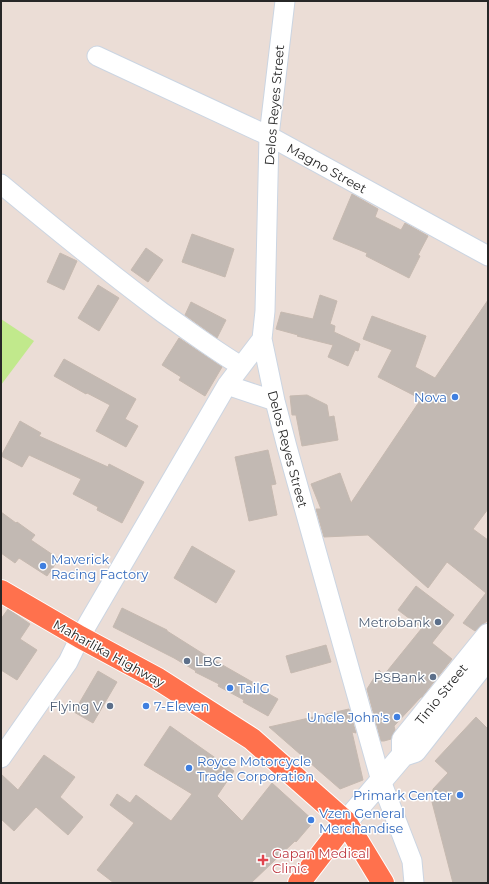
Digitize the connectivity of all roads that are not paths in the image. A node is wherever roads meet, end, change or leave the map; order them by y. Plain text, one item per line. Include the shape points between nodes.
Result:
1 (285, 1) edge
2 (97, 56) dead end
3 (269, 136) junction
4 (1, 184) edge
5 (488, 256) edge
6 (262, 339) junction
7 (241, 366) junction
8 (227, 385) junction
9 (275, 401) junction
10 (1, 591) edge
11 (488, 635) edge
12 (80, 637) junction
13 (488, 658) edge
14 (403, 755) junction
15 (1, 758) edge
16 (381, 781) junction
17 (346, 822) junction
18 (299, 883) edge
19 (383, 883) edge
20 (414, 883) edge

1 - 3 street, Delos Reyes Street
2 - 3 street, Magno Street
3 - 5 street, Magno Street
3 - 6 street, Delos Reyes Street via 266,310
4 - 7 street via 140,296 220,354
6 - 7 street
6 - 9 street, Delos Reyes Street
7 - 8 street
8 - 9 street
8 - 12 street
9 - 16 street, Delos Reyes Street
10 - 12 highway, Maharlika Highway
11 - 14 main road, Tinio Street via 403,740
12 - 15 street via 68,662
12 - 17 highway, Maharlika Highway via 158,680 252,739
13 - 14 main road, Tinio Street via 415,751
14 - 16 main road, Tinio Street
16 - 17 main road, Tinio Street
16 - 20 street, Delos Reyes Street via 412,861
17 - 18 highway
17 - 19 highway, Maharlika Highway

